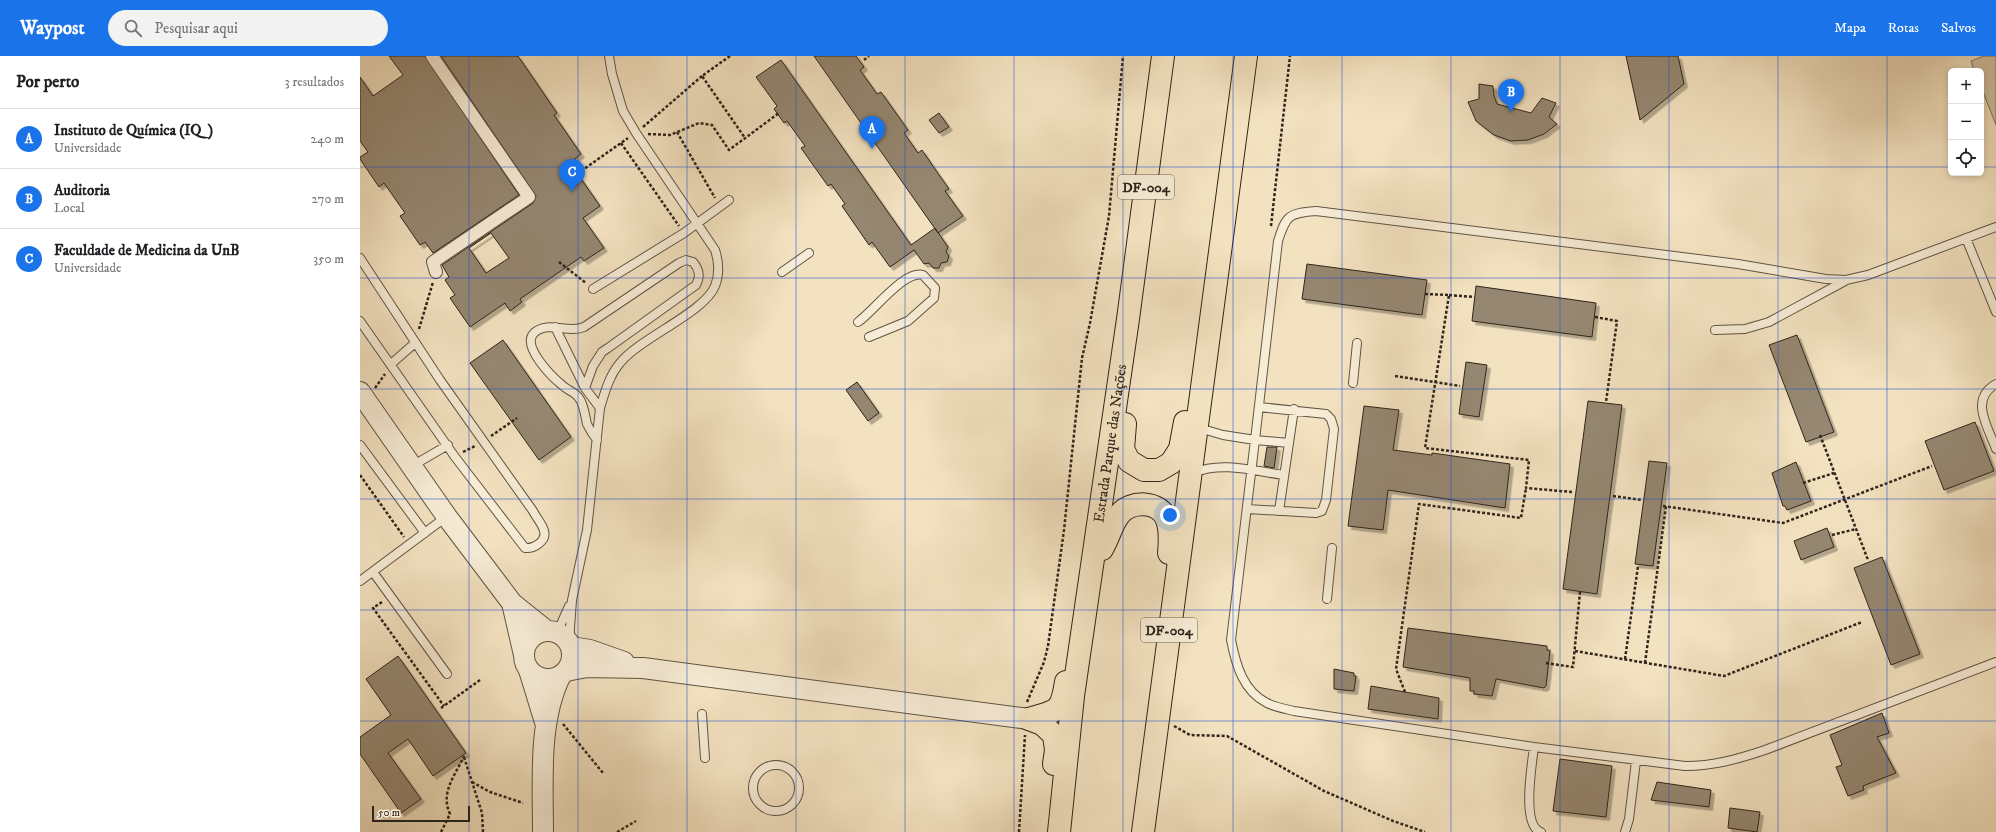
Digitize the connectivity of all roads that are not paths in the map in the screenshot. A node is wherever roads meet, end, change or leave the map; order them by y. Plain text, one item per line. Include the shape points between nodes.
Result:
1 (432, 56) edge
2 (609, 56) edge
3 (1163, 56) edge
4 (1246, 56) edge
5 (729, 200) dead end
6 (698, 224) junction
7 (1996, 227) edge
8 (1966, 238) junction
9 (808, 253) dead end
10 (360, 258) edge
11 (436, 272) road end
12 (782, 272) dead end
13 (1846, 280) junction
14 (593, 289) road end
15 (1996, 312) edge
16 (1212, 315) junction
17 (1128, 319) junction
18 (858, 322) dead end
19 (362, 327) edge
20 (556, 327) junction
21 (1715, 330) dead end
22 (869, 337) dead end
23 (415, 343) junction
24 (1357, 343) dead end
25 (391, 364) junction
26 (1353, 383) dead end
27 (1996, 384) edge
28 (585, 388) junction
29 (366, 392) edge
30 (1259, 407) junction
31 (600, 408) junction
32 (1294, 409) junction
33 (1197, 428) junction
34 (597, 440) junction
35 (1255, 440) junction
36 (1289, 443) junction
37 (360, 445) edge
38 (448, 445) junction
39 (1996, 449) edge
40 (412, 466) junction
41 (1253, 471) junction
42 (1191, 474) junction
43 (1284, 475) junction
44 (1247, 509) junction
45 (1279, 512) junction
46 (446, 517) junction
47 (426, 533) junction
48 (1332, 548) dead end
49 (1094, 557) junction
50 (373, 572) junction
51 (362, 579) edge
52 (1327, 599) dead end
53 (572, 600) junction
54 (512, 603) junction
55 (561, 638) junction
56 (526, 662) junction
57 (1996, 662) edge
58 (1164, 663) junction
59 (643, 668) junction
60 (564, 673) junction
61 (447, 674) dead end
62 (702, 714) dead end
63 (547, 715) junction
64 (1027, 718) junction
65 (1534, 747) junction
66 (705, 758) dead end
67 (1636, 761) junction
68 (1149, 786) junction
69 (756, 799) joint
70 (543, 832) edge
71 (1046, 832) edge
72 (1059, 832) edge
73 (1136, 832) edge
74 (1143, 832) edge
75 (1540, 832) edge
76 (1624, 832) edge

1 - 11 street via 529,197 433,262
2 - 6 lane via 623,111
3 - 17 highway, Estrada Parque das Nações / DF-004
4 - 16 highway, DF-004
5 - 6 lane
6 - 14 lane
6 - 31 lane via 715,250 719,263 715,287 694,309 645,341 621,362 606,388
7 - 8 lane
8 - 13 lane
8 - 15 lane
9 - 12 lane
10 - 23 lane
13 - 21 lane via 1769,322 1745,329
13 - 30 lane via 1316,211 1298,212 1284,222 1278,242
16 - 17 highway via 1196,355 1180,449 1171,463 1158,470 1144,470 1129,461 1123,449 1131,370
16 - 33 highway, DF-004
17 - 49 highway, Estrada Parque das Nações / DF-004
18 - 22 lane via 912,275 923,275 934,288 934,298 908,321
19 - 25 lane
20 - 28 lane
20 - 28 lane via 568,330 580,328 679,263 690,260 697,266 700,275 696,285 602,352 593,366
20 - 34 lane via 536,332 531,338 530,346 558,381 579,397 588,424
23 - 25 lane
23 - 38 lane via 533,511 544,532 537,546 525,548
24 - 26 lane
25 - 38 lane
27 - 39 lane via 1986,391 1982,399 1982,410
28 - 31 lane
29 - 40 street
30 - 32 lane
30 - 35 lane
31 - 34 lane
32 - 36 lane
32 - 45 lane via 1326,414 1332,419 1334,429 1326,500 1322,511 1316,513
33 - 35 lane
33 - 42 highway, DF-004
34 - 53 lane via 587,530
35 - 36 lane
35 - 41 lane
36 - 43 lane
37 - 47 lane
38 - 40 lane
40 - 46 street
41 - 42 lane via 1218,467
41 - 43 lane
41 - 44 lane
42 - 58 highway, DF-004
43 - 45 lane
44 - 45 lane
44 - 65 lane via 1231,640 1237,667 1248,688 1267,703 1294,711
46 - 47 lane
46 - 54 street
47 - 50 lane
48 - 52 lane
49 - 58 highway via 1106,542 1119,515 1131,505 1146,504 1158,508 1167,518 1170,547 1159,634 1159,649
49 - 64 highway via 1081,575 1078,587 1061,705 1055,711
49 - 72 highway, Estrada Parque das Nações / DF-004 via 1073,696
50 - 51 lane
50 - 61 lane
53 - 55 lane
53 - 55 lane
54 - 55 street
54 - 56 street
55 - 56 street via 536,635 527,643
55 - 59 street
55 - 60 street via 571,659
56 - 60 street via 544,679 556,678
56 - 63 street
57 - 67 lane via 1728,762 1708,766 1686,766
58 - 68 highway, DF-004
59 - 60 street via 587,667
59 - 64 street
60 - 63 street via 556,685
62 - 66 lane
63 - 70 street
64 - 71 highway via 1048,729 1054,735 1056,743
65 - 67 lane
65 - 75 lane via 1529,813 1532,825
67 - 76 lane via 1629,819
68 - 73 highway
68 - 74 highway, DF-004
69 - 69 lane via 761,805 775,811 789,807 798,795 798,780 788,769 774,766 767,768 756,778

